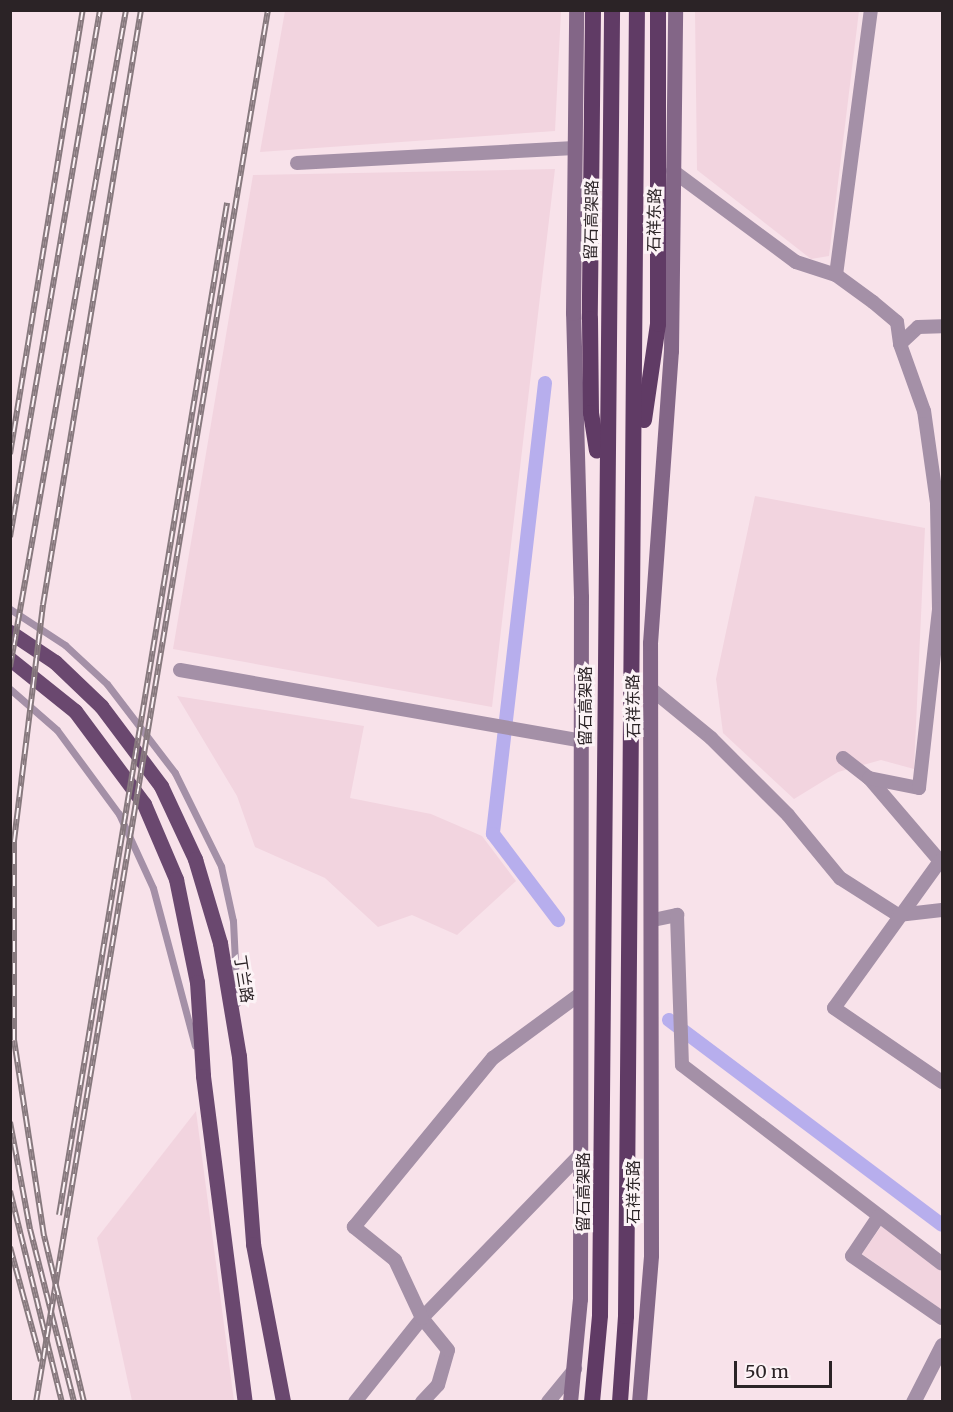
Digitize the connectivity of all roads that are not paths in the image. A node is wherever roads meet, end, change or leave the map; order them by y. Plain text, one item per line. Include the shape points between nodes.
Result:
1 (576, 10) edge
2 (593, 10) edge
3 (612, 10) edge
4 (637, 10) edge
5 (658, 10) edge
6 (675, 10) edge
7 (872, 10) edge
8 (575, 148) junction
9 (297, 163) dead end
10 (673, 171) junction
11 (836, 275) junction
12 (942, 326) edge
13 (900, 344) junction
14 (636, 480) junction
15 (604, 493) junction
16 (10, 609) edge
17 (941, 609) edge
18 (10, 632) edge
19 (10, 659) edge
20 (180, 669) dead end
21 (650, 688) junction
22 (10, 689) edge
23 (581, 741) junction
24 (843, 758) dead end
25 (869, 778) junction
26 (942, 910) edge
27 (898, 915) junction
28 (653, 920) junction
29 (580, 994) junction
30 (239, 1056) junction
31 (203, 1076) junction
32 (942, 1082) edge
33 (580, 1155) junction
34 (879, 1216) junction
35 (942, 1264) edge
36 (422, 1318) junction
37 (942, 1318) edge
38 (942, 1345) edge
39 (575, 1369) junction
40 (245, 1401) edge
41 (283, 1401) edge
42 (355, 1401) edge
43 (422, 1401) edge
44 (548, 1401) edge
45 (570, 1401) edge
46 (592, 1401) edge
47 (620, 1401) edge
48 (639, 1401) edge
49 (913, 1401) edge

1 - 8 main road
2 - 15 highway via 591,413
3 - 15 highway, 留石高架路
4 - 14 highway
5 - 14 highway via 658,324
6 - 10 main road, 石祥东路
7 - 11 street
8 - 9 street
8 - 23 main road
10 - 11 street via 796,262
10 - 21 main road, 石祥东路 via 671,351
11 - 13 street via 897,322
12 - 13 street via 918,327
13 - 17 street via 924,411 932,469
14 - 47 highway via 626,1316
15 - 46 highway, 留石高架路 via 600,1315
16 - 30 lane via 65,645 107,684 175,773 200,820 221,866 233,921
17 - 25 street via 919,788
18 - 30 main road, 丁兰路 via 55,662 101,706 160,786 195,859 217,933
19 - 31 main road via 75,711 144,804 176,879 197,982
20 - 23 street
21 - 27 street via 711,738 788,815 840,878
21 - 28 main road, 石祥东路
22 - 31 lane via 57,730 119,814 153,888
23 - 29 main road
24 - 25 street
25 - 27 street via 940,861
26 - 27 street
27 - 32 street via 834,1008
28 - 34 street via 677,915 682,1065
28 - 48 main road, 石祥东路 via 651,1255
29 - 33 main road
29 - 36 street via 493,1058 354,1227 395,1260
30 - 41 main road, 丁兰路 via 253,1244
31 - 40 main road
33 - 36 street
33 - 39 main road
34 - 35 street
34 - 37 street via 852,1256
36 - 42 street
36 - 43 street via 448,1350 438,1385
38 - 49 street
39 - 44 street
39 - 45 main road

